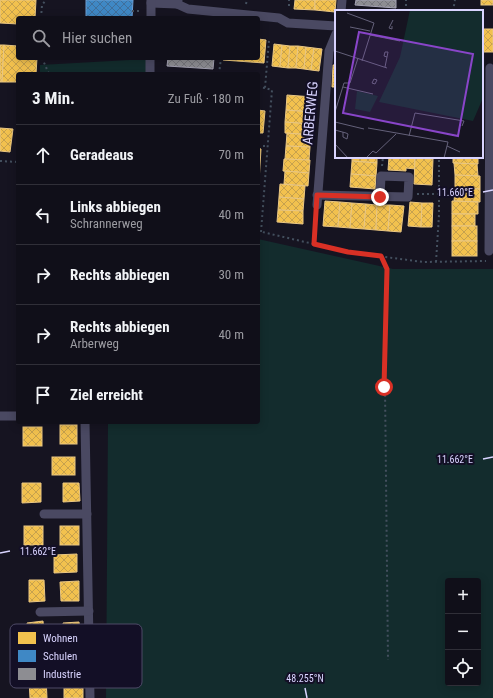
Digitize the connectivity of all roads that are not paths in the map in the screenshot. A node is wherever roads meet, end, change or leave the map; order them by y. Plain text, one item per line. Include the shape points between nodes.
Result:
1 (342, 0) edge
2 (151, 2) edge
3 (178, 2) edge
4 (341, 10) edge
5 (151, 16) edge
6 (259, 16) edge
7 (260, 16) edge
8 (335, 26) edge
9 (335, 40) edge
10 (333, 51) edge
11 (150, 60) edge
12 (488, 66) edge
13 (150, 72) edge
14 (491, 171) edge
15 (317, 195) junction
16 (380, 197) junction
17 (316, 205) road end
18 (489, 251) dead end
19 (0, 416) edge
20 (16, 416) edge
21 (85, 424) edge
22 (44, 514) dead end
23 (88, 514) junction
24 (89, 611) junction
25 (40, 612) dead end
26 (89, 624) edge
27 (90, 688) edge
28 (90, 698) edge

1 - 4 street
2 - 3 street
2 - 5 street
3 - 6 street via 188,9
7 - 8 street via 279,18 288,23
9 - 10 street, ARBERWEG
10 - 15 street, ARBERWEG
11 - 13 street
12 - 14 street
14 - 18 street
15 - 16 street
15 - 17 street, ARBERWEG
16 - 16 street via 408,197 408,177 381,176
19 - 20 street
21 - 23 street
22 - 23 street
23 - 24 street
24 - 25 street
24 - 26 street
27 - 28 street

